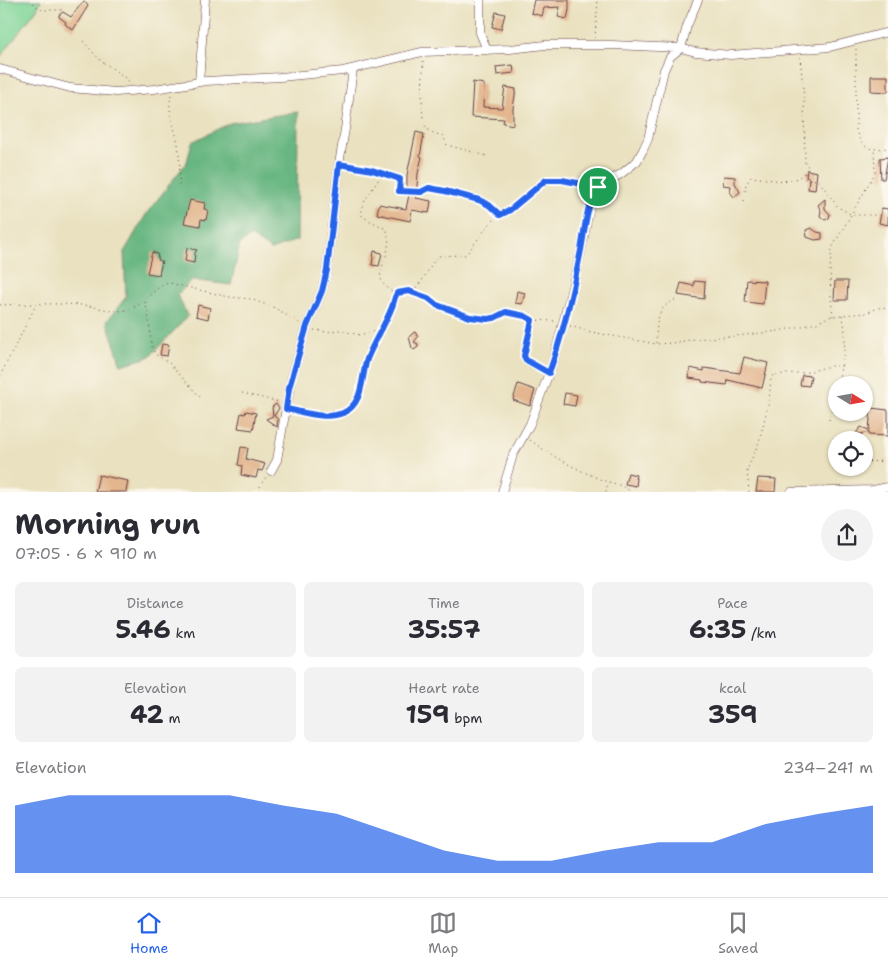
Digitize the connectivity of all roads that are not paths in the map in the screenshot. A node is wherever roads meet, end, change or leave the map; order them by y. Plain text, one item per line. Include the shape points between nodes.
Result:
1 (205, 0) edge
2 (480, 0) edge
3 (698, 0) edge
4 (888, 32) edge
5 (681, 48) junction
6 (487, 50) junction
7 (0, 69) edge
8 (353, 69) junction
9 (199, 82) junction
10 (271, 471) road end
11 (888, 487) edge
12 (502, 492) edge
13 (791, 492) edge

1 - 9 street
2 - 6 street via 480,33
3 - 5 street
4 - 5 street via 837,46 731,55
5 - 6 street via 545,45
5 - 12 street via 670,57 664,70 643,150 621,174 598,187 590,205 549,373 525,435 513,455
6 - 8 street via 422,52
7 - 9 street via 70,88 110,92
8 - 9 street
8 - 10 street via 327,270 291,380 277,460
11 - 13 street

